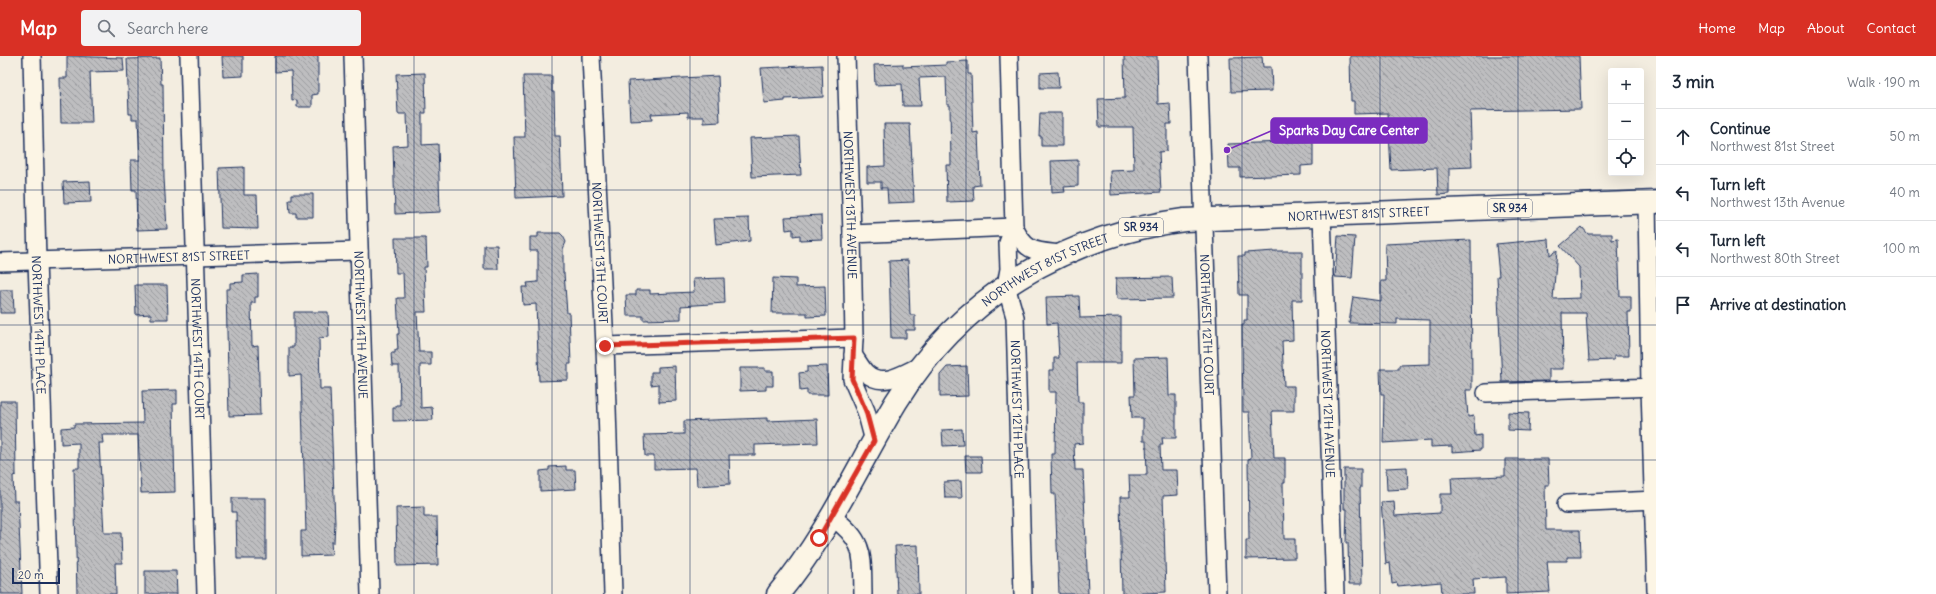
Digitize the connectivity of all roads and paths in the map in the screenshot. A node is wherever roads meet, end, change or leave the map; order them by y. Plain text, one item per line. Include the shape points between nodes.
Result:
1 (32, 56) edge
2 (189, 56) edge
3 (352, 56) edge
4 (591, 56) edge
5 (846, 56) edge
6 (1009, 56) edge
7 (1198, 56) edge
8 (1652, 202) edge
9 (1322, 214) junction
10 (1204, 219) junction
11 (1014, 226) junction
12 (852, 234) junction
13 (359, 251) junction
14 (1061, 254) junction
15 (194, 256) junction
16 (37, 261) junction
17 (0, 262) edge
18 (1006, 286) junction
19 (605, 346) junction
20 (854, 346) junction
21 (922, 365) junction
22 (1653, 387) edge
23 (1486, 392) dead end
24 (874, 441) junction
25 (1654, 500) edge
26 (1566, 504) dead end
27 (832, 517) junction
28 (1656, 591) edge
29 (49, 594) edge
30 (206, 594) edge
31 (370, 594) edge
32 (613, 594) edge
33 (778, 594) edge
34 (863, 594) edge
35 (1023, 594) edge
36 (1217, 594) edge
37 (1335, 594) edge

1 - 16 street, NORTHWEST 14TH PLACE
2 - 15 street, NORTHWEST 14TH COURT
3 - 13 street, NORTHWEST 14TH AVENUE
4 - 19 street, NORTHWEST 13TH COURT
5 - 12 street, NORTHWEST 13TH AVENUE
6 - 11 street, NORTHWEST 12TH PLACE
7 - 10 street, NORTHWEST 12TH COURT
8 - 9 main road, NORTHWEST 81ST STREET / SR 934
8 - 22 street
9 - 10 main road, NORTHWEST 81ST STREET / SR 934
9 - 37 street, NORTHWEST 12TH AVENUE
10 - 14 main road, NORTHWEST 81ST STREET / SR 934 via 1132,229
10 - 36 street, NORTHWEST 12TH COURT
11 - 12 street
11 - 14 street, NORTHWEST 12TH PLACE via 1020,240 1027,247
11 - 18 street, NORTHWEST 12TH PLACE via 1008,243 1009,269
12 - 20 street, NORTHWEST 13TH AVENUE
13 - 15 street, NORTHWEST 81ST STREET
13 - 31 street, NORTHWEST 14TH AVENUE
14 - 18 main road, NORTHWEST 81ST STREET / SR 934
15 - 16 street, NORTHWEST 81ST STREET
15 - 30 street, NORTHWEST 14TH COURT
16 - 17 street, NORTHWEST 81ST STREET
16 - 29 street, NORTHWEST 14TH PLACE
18 - 21 main road, NORTHWEST 81ST STREET / SR 934 via 962,321
18 - 35 street, NORTHWEST 12TH PLACE via 1015,317
19 - 20 street
19 - 32 street, NORTHWEST 13TH COURT
20 - 21 street via 865,373 873,378 892,378
20 - 24 street, NORTHWEST 13TH AVENUE via 852,379 868,416
21 - 24 main road, NORTHWEST 81ST STREET / SR 934
22 - 23 street
22 - 25 street
24 - 27 main road, NORTHWEST 81ST STREET / SR 934
25 - 26 street
25 - 28 street
27 - 33 main road, NORTHWEST 81ST STREET / SR 934
27 - 34 street via 850,532 859,545

